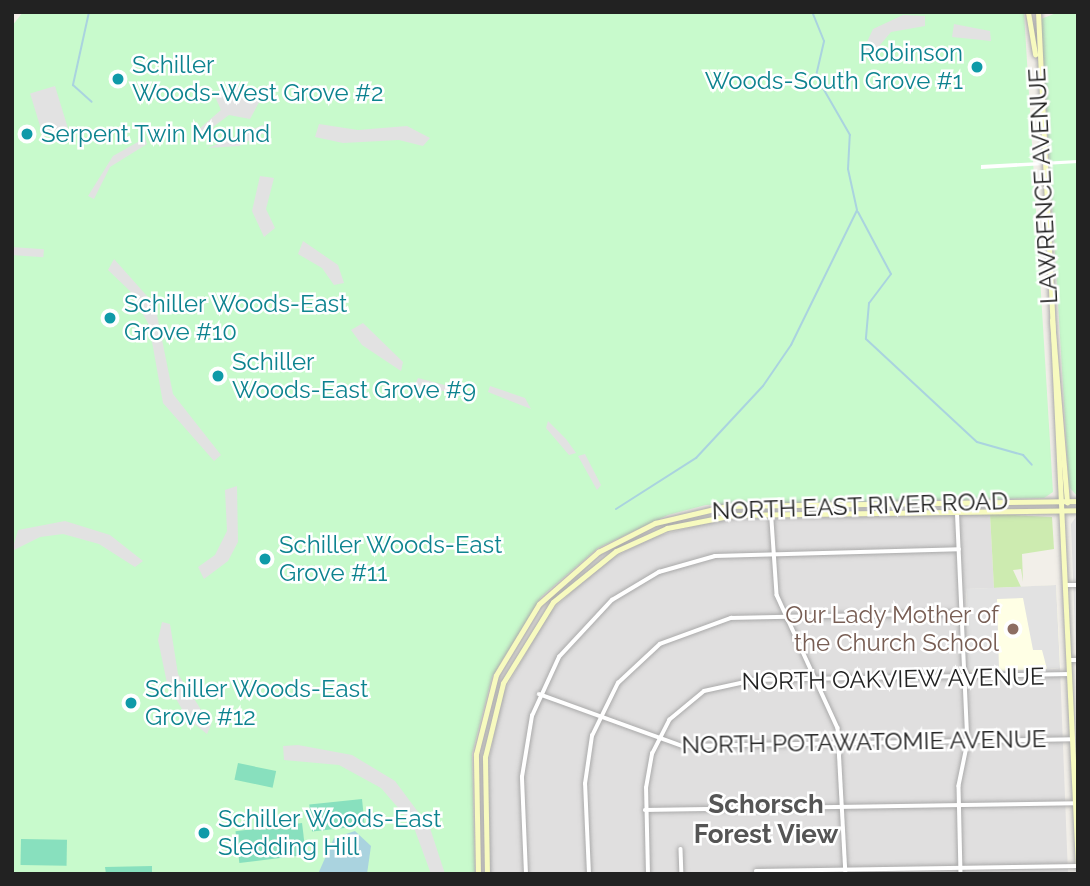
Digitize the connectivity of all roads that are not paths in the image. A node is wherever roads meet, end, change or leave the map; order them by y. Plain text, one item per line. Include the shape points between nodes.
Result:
1 (1029, 14) edge
2 (1038, 15) edge
3 (1036, 55) junction
4 (1051, 317) junction
5 (1058, 501) junction
6 (1067, 501) junction
7 (1078, 501) edge
8 (957, 503) junction
9 (771, 505) junction
10 (1062, 510) junction
11 (1078, 510) edge
12 (957, 512) junction
13 (771, 514) junction
14 (959, 549) junction
15 (772, 553) junction
16 (1065, 585) junction
17 (1078, 585) edge
18 (962, 613) junction
19 (785, 615) junction
20 (1069, 660) junction
21 (1078, 660) edge
22 (1069, 674) junction
23 (965, 677) junction
24 (821, 679) junction
25 (539, 694) junction
26 (599, 718) junction
27 (1074, 736) edge
28 (657, 741) junction
29 (968, 742) junction
30 (841, 743) junction
31 (959, 805) junction
32 (843, 807) junction
33 (1076, 807) edge
34 (645, 810) junction
35 (681, 849) dead end
36 (1078, 867) edge
37 (961, 868) junction
38 (757, 871) dead end
39 (846, 872) edge
40 (478, 874) edge
41 (488, 874) edge
42 (526, 874) edge
43 (589, 874) edge
44 (648, 874) edge
45 (682, 874) edge
46 (961, 874) edge

1 - 3 main road, LAWRENCE AVENUE
2 - 3 main road, LAWRENCE AVENUE
3 - 4 main road, LAWRENCE AVENUE
4 - 5 main road, LAWRENCE AVENUE
4 - 6 main road, LAWRENCE AVENUE
5 - 6 main road, NORTH EAST RIVER ROAD
5 - 8 main road, NORTH EAST RIVER ROAD
5 - 10 main road, LAWRENCE AVENUE
6 - 7 main road, NORTH EAST RIVER ROAD
6 - 10 main road
8 - 9 main road, NORTH EAST RIVER ROAD
8 - 12 street
9 - 13 street
9 - 40 main road, NORTH EAST RIVER ROAD via 712,508 655,523 598,552 556,586 517,635 496,675 479,736 475,792
10 - 11 main road, NORTH EAST RIVER ROAD
10 - 12 main road, NORTH EAST RIVER ROAD
10 - 16 main road
12 - 13 main road, NORTH EAST RIVER ROAD
12 - 14 street
13 - 15 street
13 - 41 main road, NORTH EAST RIVER ROAD via 707,519 654,533 601,561 565,590 534,626 503,683 487,740
14 - 15 street
14 - 18 street
15 - 19 street
15 - 25 street via 695,560 636,584 584,625
16 - 17 street
16 - 20 main road
18 - 19 street
18 - 23 street
19 - 24 street
19 - 26 street via 717,620 675,635 626,673
20 - 21 street
20 - 22 main road
22 - 23 street, NORTH OAKVIEW AVENUE
22 - 27 main road
23 - 24 street, NORTH OAKVIEW AVENUE
23 - 29 street
24 - 28 street, NORTH OAKVIEW AVENUE via 715,686 676,710
24 - 30 street
25 - 26 street, NORTH POTAWATOMIE AVENUE
25 - 42 street via 523,757
26 - 28 street, NORTH POTAWATOMIE AVENUE
26 - 43 street via 586,767
27 - 29 street, NORTH POTAWATOMIE AVENUE
27 - 33 main road
28 - 30 street, NORTH POTAWATOMIE AVENUE
28 - 34 street
29 - 30 street, NORTH POTAWATOMIE AVENUE
29 - 31 street
30 - 32 street
31 - 32 street
31 - 33 street
31 - 37 street
32 - 34 street
32 - 39 street
33 - 36 main road
34 - 44 street
35 - 45 street
36 - 37 street
37 - 39 street
37 - 46 street
38 - 39 street

